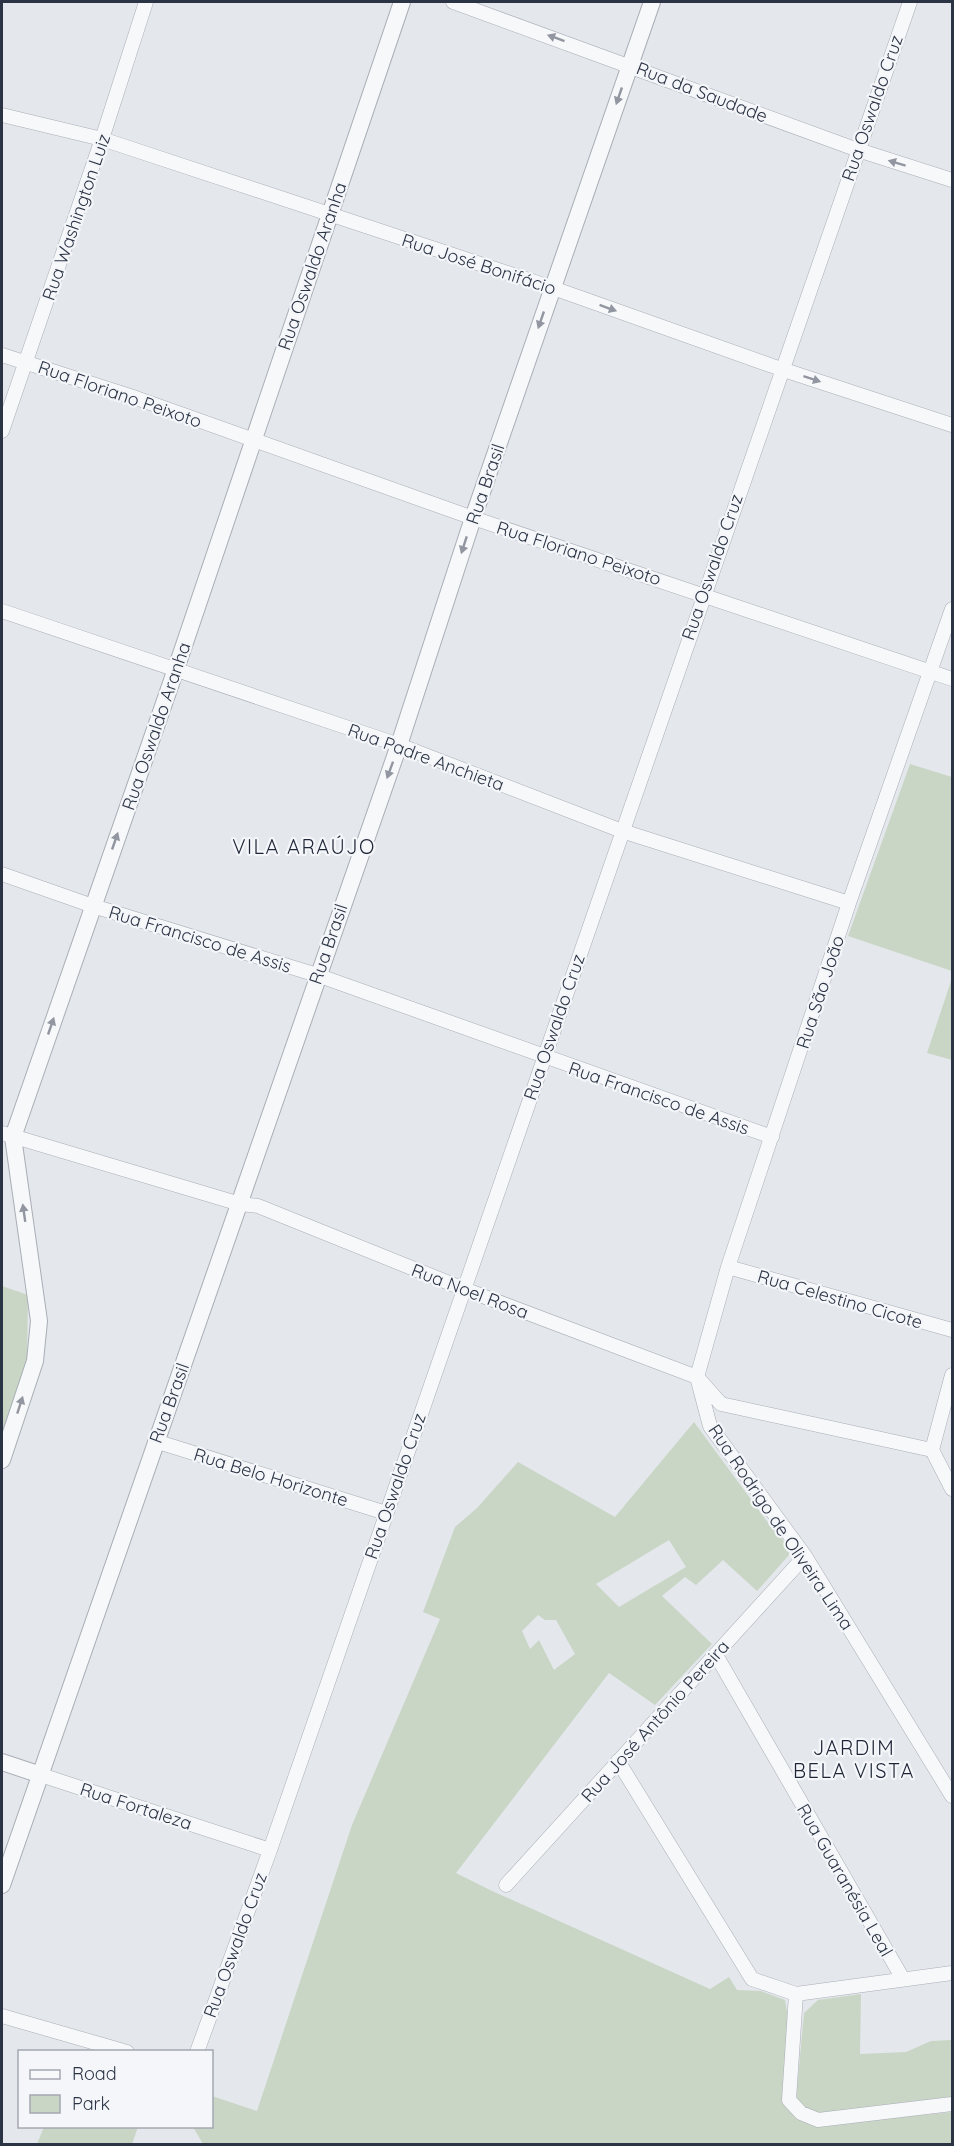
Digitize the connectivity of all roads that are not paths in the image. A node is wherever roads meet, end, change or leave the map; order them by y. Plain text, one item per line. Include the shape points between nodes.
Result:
1 (146, 2) edge
2 (402, 2) edge
3 (453, 2) edge
4 (652, 2) edge
5 (910, 2) edge
6 (630, 65) junction
7 (2, 115) edge
8 (102, 139) junction
9 (858, 150) junction
10 (952, 180) edge
11 (330, 214) junction
12 (553, 288) junction
13 (2, 355) edge
14 (26, 363) junction
15 (781, 369) junction
16 (952, 425) edge
17 (2, 431) edge
18 (253, 441) junction
19 (473, 518) junction
20 (703, 594) junction
21 (952, 609) edge
22 (2, 611) edge
23 (176, 669) junction
24 (931, 671) junction
25 (952, 679) edge
26 (399, 745) junction
27 (622, 831) junction
28 (2, 874) edge
29 (849, 903) junction
30 (93, 906) junction
31 (317, 975) junction
32 (543, 1057) junction
33 (7, 1135) edge
34 (772, 1137) junction
35 (240, 1204) junction
36 (728, 1267) junction
37 (464, 1289) junction
38 (952, 1330) edge
39 (952, 1375) edge
40 (697, 1377) junction
41 (155, 1441) junction
42 (932, 1450) junction
43 (2, 1460) edge
44 (952, 1489) edge
45 (386, 1513) junction
46 (805, 1556) junction
47 (716, 1655) junction
48 (618, 1761) junction
49 (2, 1762) edge
50 (41, 1775) junction
51 (952, 1796) edge
52 (270, 1850) junction
53 (2, 1885) edge
54 (506, 1886) dead end
55 (952, 1973) edge
56 (903, 1979) junction
57 (796, 1994) junction
58 (2, 2016) edge
59 (120, 2050) edge
60 (198, 2050) edge
61 (952, 2104) edge

1 - 8 street, Rua Washington Luiz
2 - 11 street, Rua Oswaldo Aranha
6 -> 3 street, Rua da Saudade
4 - 6 street, Rua Brasil
5 - 9 street, Rua Oswaldo Cruz
6 - 9 street, Rua da Saudade
6 -> 12 street, Rua Brasil
7 - 8 street, Rua José Bonifácio
8 - 11 street, Rua José Bonifácio
8 - 14 street, Rua Washington Luiz
10 -> 9 street, Rua da Saudade
9 - 15 street, Rua Oswaldo Cruz
11 - 12 street, Rua José Bonifácio
11 - 18 street, Rua Oswaldo Aranha
12 -> 15 street, Rua José Bonifácio
12 -> 19 street, Rua Brasil
13 - 14 street, Rua Floriano Peixoto
14 - 17 street, Rua Washington Luiz
14 - 18 street, Rua Floriano Peixoto
15 -> 16 street, Rua José Bonifácio
15 - 20 street, Rua Oswaldo Cruz
18 - 19 street, Rua Floriano Peixoto
18 - 23 street, Rua Oswaldo Aranha
19 - 20 street, Rua Floriano Peixoto
19 -> 26 street, Rua Brasil
20 - 24 street, Rua Floriano Peixoto
20 - 27 street, Rua Oswaldo Cruz
21 - 24 street, Rua São João
22 - 23 street, Rua Padre Anchieta
23 - 26 street, Rua Padre Anchieta
30 -> 23 street, Rua Oswaldo Aranha
24 - 25 street, Rua Floriano Peixoto
24 - 29 street, Rua São João
26 - 27 street, Rua Padre Anchieta
26 -> 31 street, Rua Brasil
27 - 29 street, Rua Padre Anchieta
27 - 32 street, Rua Oswaldo Cruz
28 - 30 street, Rua Francisco de Assis
29 - 34 street, Rua São João
30 - 31 street, Rua Francisco de Assis
33 -> 30 street, Rua Oswaldo Aranha
31 - 32 street, Rua Francisco de Assis
31 - 35 street, Rua Brasil
32 - 34 street, Rua Francisco de Assis
32 - 37 street, Rua Oswaldo Cruz
33 - 35 street, Rua Noel Rosa
43 -> 33 street, Rua Oswaldo Aranha via 35,1361 39,1321
34 - 36 street, Rua São João
35 - 37 street, Rua Noel Rosa via 258,1206
35 - 41 street, Rua Brasil
36 - 38 street, Rua Celestino Cicote
36 - 40 street, Rua São João
37 - 40 street, Rua Noel Rosa
37 - 45 street, Rua Oswaldo Cruz
39 - 42 street
40 - 42 street, Rua Noel Rosa via 721,1404
40 - 46 street, Rua Rodrigo de Oliveira Lima via 710,1426
41 - 45 street, Rua Belo Horizonte
41 - 50 street, Rua Brasil
42 - 44 street
45 - 52 street, Rua Oswaldo Cruz
46 - 47 street, Rua José Antônio Pereira
46 - 51 street, Rua Rodrigo de Oliveira Lima
47 - 48 street, Rua José Antônio Pereira
47 - 56 street, Rua Guaranésia Leal
48 - 54 street, Rua José Antônio Pereira
48 - 57 street via 752,1979
49 - 50 street, Rua Fortaleza
50 - 52 street, Rua Fortaleza
50 - 53 street, Rua Brasil
52 - 60 street, Rua Oswaldo Cruz
55 - 56 street
56 - 57 street
57 - 61 street via 789,2100 801,2113 818,2120
58 - 59 street

